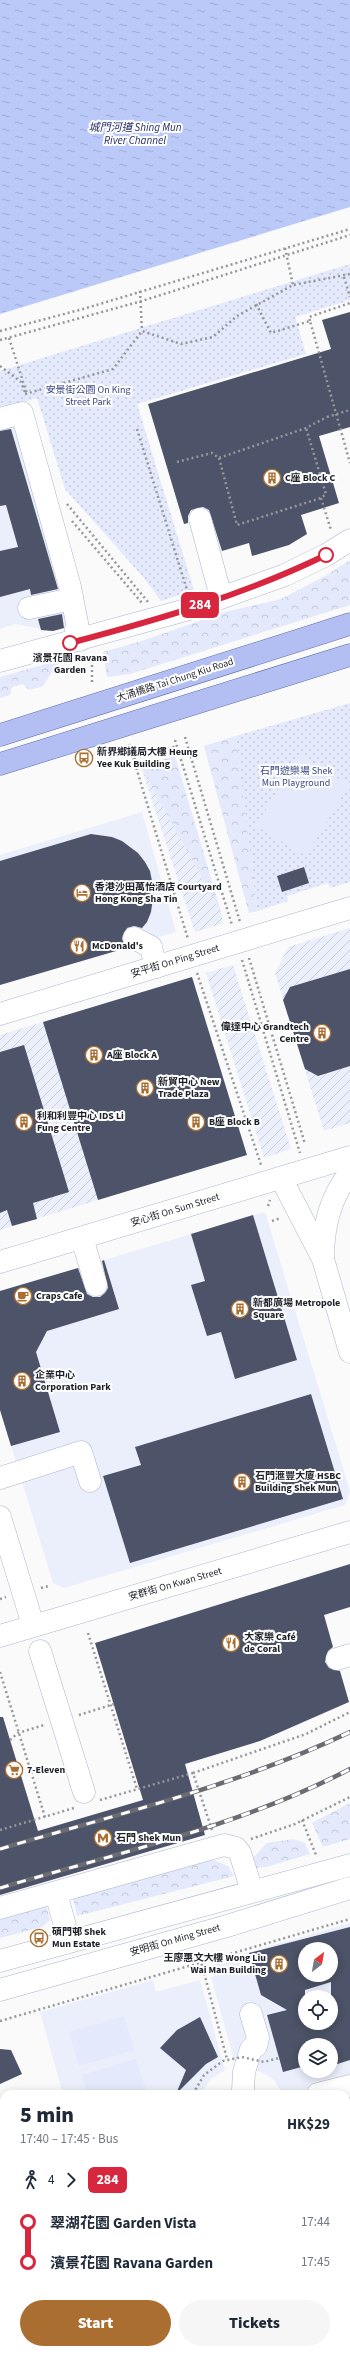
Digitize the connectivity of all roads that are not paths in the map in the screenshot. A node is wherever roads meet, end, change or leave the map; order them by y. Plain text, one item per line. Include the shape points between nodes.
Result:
1 (0, 420) edge
2 (200, 519) dead end
3 (341, 536) edge
4 (221, 597) junction
5 (72, 599) junction
6 (29, 608) dead end
7 (350, 624) edge
8 (86, 646) junction
9 (350, 654) edge
10 (0, 661) edge
11 (0, 735) edge
12 (0, 764) edge
13 (350, 908) edge
14 (134, 938) dead end
15 (156, 967) junction
16 (0, 1014) edge
17 (350, 1157) edge
18 (350, 1173) edge
19 (281, 1178) junction
20 (82, 1238) junction
21 (323, 1260) junction
22 (0, 1262) edge
23 (96, 1285) dead end
24 (349, 1348) edge
25 (0, 1478) edge
26 (90, 1481) dead end
27 (0, 1517) edge
28 (350, 1532) edge
29 (33, 1625) junction
30 (0, 1636) edge
31 (40, 1651) dead end
32 (87, 1800) road end
33 (350, 1865) edge
34 (350, 1888) edge
35 (56, 1892) junction
36 (252, 1892) junction
37 (0, 1908) edge
38 (65, 1926) dead end
39 (0, 1961) edge
40 (0, 1990) edge
41 (251, 2014) dead end
42 (350, 2086) edge
43 (242, 2090) edge
44 (334, 2090) edge

1 - 5 street via 22,413
2 - 4 street
3 - 4 street via 326,555 285,575
4 - 8 street
5 - 6 street
5 - 8 street via 78,628 76,629
7 - 11 main road, 大涌橋路 Tai Chung Kiu Road
8 - 10 street
9 - 12 main road
13 - 15 street, 安平街 On Ping Street
14 - 15 street via 151,947
15 - 16 street, 安平街 On Ping Street
17 - 19 street, 安心街 On Sum Street
18 - 21 street via 331,1206 324,1235
19 - 20 street, 安心街 On Sum Street
19 - 21 street
20 - 22 street, 安心街 On Sum Street
20 - 23 street
21 - 24 street
25 - 26 street via 81,1452
27 - 29 street
28 - 29 street, 安群街 On Kwan Street
29 - 30 street, 安群街 On Kwan Street
31 - 32 street
33 - 36 street
34 - 40 street, 安明街 On Ming Street via 227,1926
35 - 36 street via 227,1847
35 - 37 street
35 - 38 street
36 - 39 street
41 - 43 street via 258,2043 251,2048
42 - 44 street

